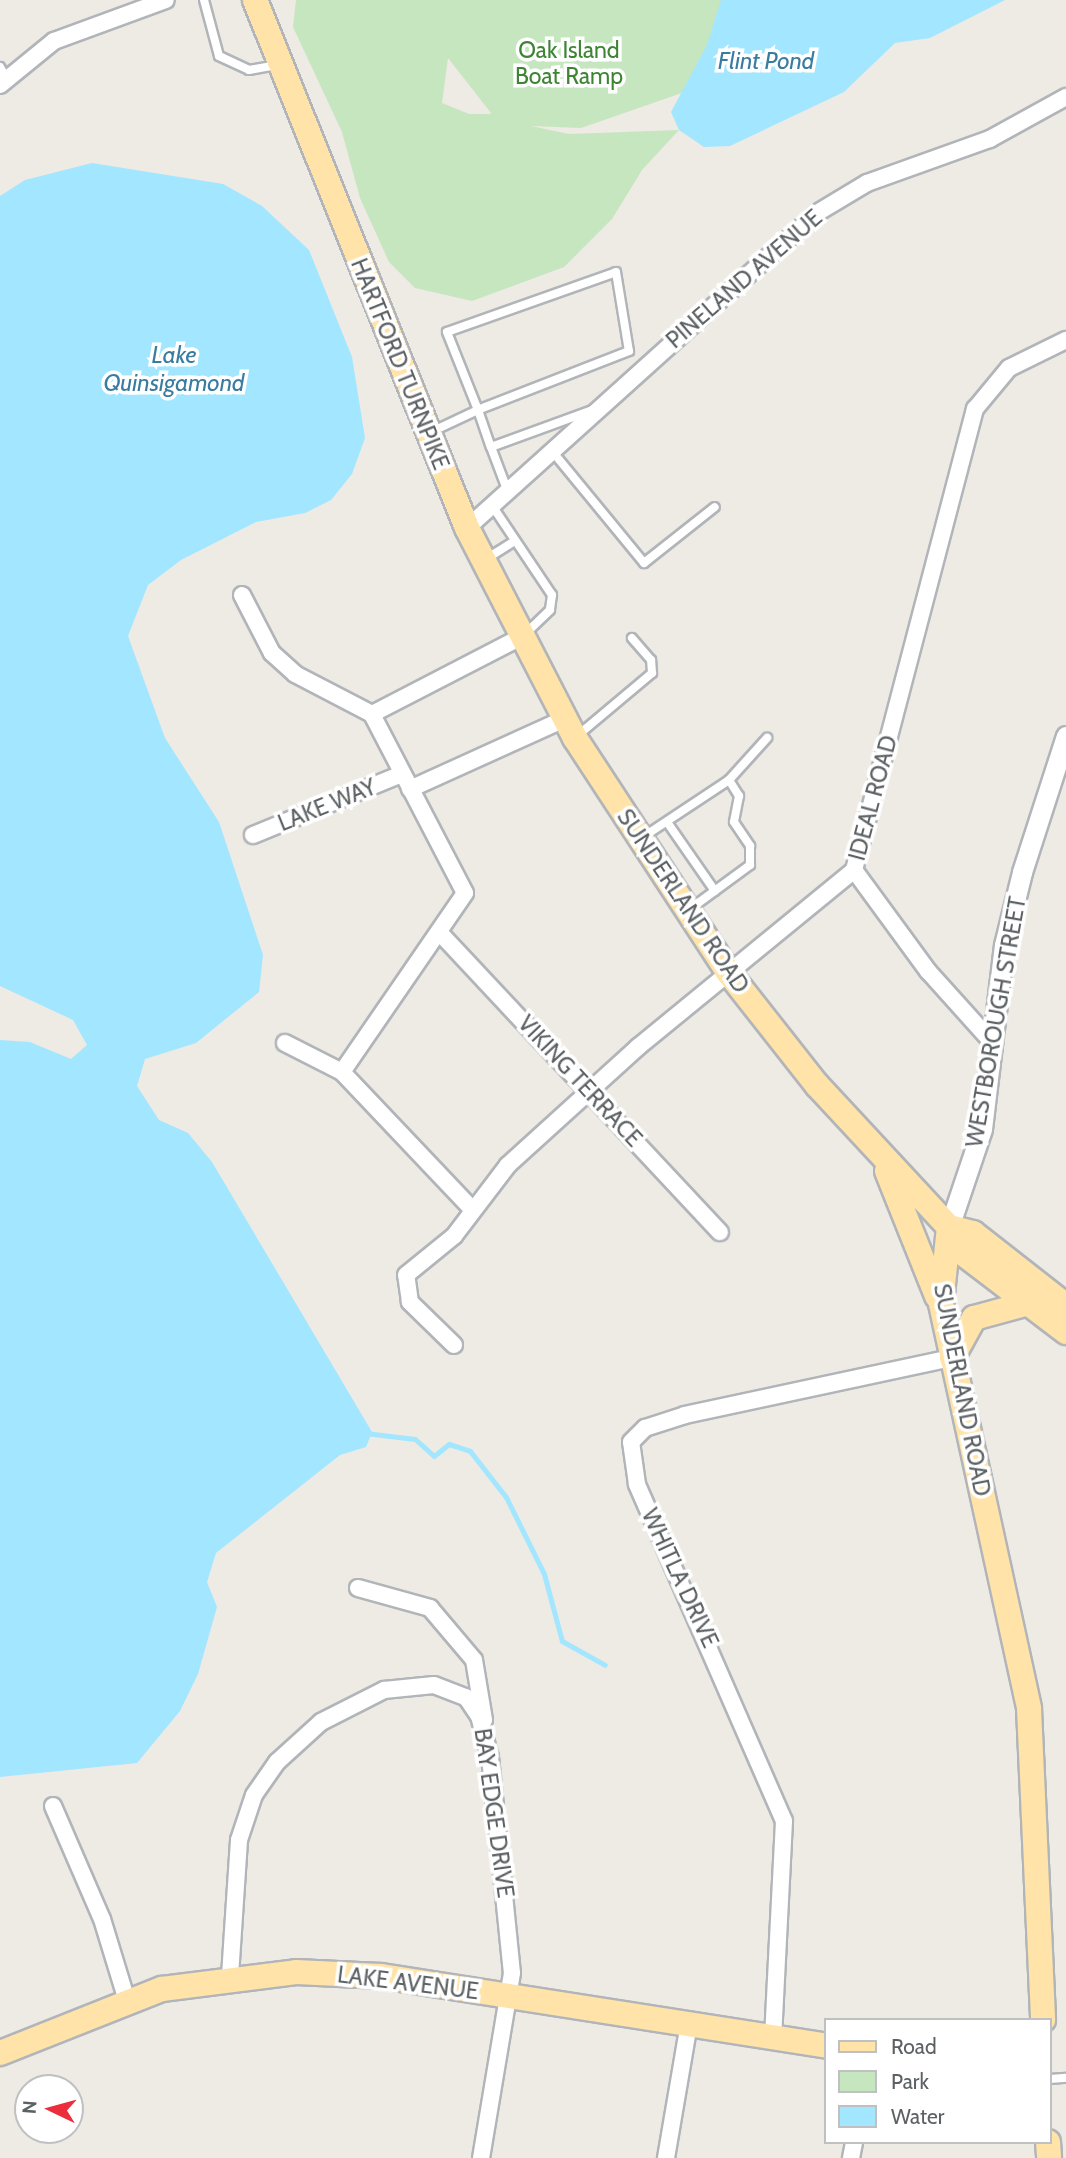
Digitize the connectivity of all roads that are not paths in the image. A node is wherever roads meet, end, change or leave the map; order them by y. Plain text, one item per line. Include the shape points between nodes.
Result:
1 (166, 0) edge
2 (204, 0) edge
3 (255, 0) edge
4 (280, 65) junction
5 (2, 77) edge
6 (1066, 97) edge
7 (1066, 340) edge
8 (597, 408) junction
9 (478, 410) junction
10 (428, 434) junction
11 (491, 447) junction
12 (552, 451) junction
13 (509, 495) junction
14 (494, 507) junction
15 (715, 507) dead end
16 (467, 528) junction
17 (516, 541) junction
18 (483, 561) junction
19 (242, 595) dead end
20 (521, 637) junction
21 (632, 639) dead end
22 (372, 714) junction
23 (570, 729) junction
24 (1066, 736) edge
25 (767, 738) dead end
26 (402, 774) junction
27 (1058, 779) edge
28 (729, 780) junction
29 (410, 789) junction
30 (667, 822) junction
31 (253, 835) dead end
32 (640, 840) junction
33 (854, 870) junction
34 (715, 891) junction
35 (688, 911) junction
36 (439, 932) junction
37 (729, 972) junction
38 (992, 1042) junction
39 (285, 1043) dead end
40 (342, 1072) junction
41 (590, 1092) junction
42 (886, 1167) junction
43 (471, 1208) junction
44 (949, 1227) junction
45 (720, 1232) dead end
46 (941, 1304) junction
47 (1029, 1304) junction
48 (1066, 1306) edge
49 (1066, 1332) edge
50 (454, 1345) dead end
51 (952, 1358) junction
52 (358, 1588) dead end
53 (484, 1733) junction
54 (53, 1806) dead end
55 (229, 1976) junction
56 (505, 1995) junction
57 (127, 2001) junction
58 (1043, 2018) edge
59 (689, 2024) junction
60 (773, 2038) junction
61 (824, 2046) edge
62 (0, 2053) edge
63 (481, 2158) edge
64 (666, 2158) edge

1 - 5 street via 65,36
2 - 4 lane via 219,55 249,70
3 - 4 main road, HARTFORD TURNPIKE
4 - 10 main road, HARTFORD TURNPIKE
6 - 8 street, PINELAND AVENUE via 990,139 831,203
7 - 33 street, IDEAL ROAD via 1009,368 975,409
8 - 11 lane
8 - 12 street, PINELAND AVENUE
9 - 9 lane via 629,351 616,272 447,332
9 - 10 lane
9 - 11 lane
10 - 16 main road, HARTFORD TURNPIKE
11 - 13 lane
12 - 13 street, PINELAND AVENUE
12 - 15 lane via 644,563
13 - 14 street, PINELAND AVENUE
14 - 16 street, PINELAND AVENUE
14 - 17 lane
16 - 18 main road, HARTFORD TURNPIKE
17 - 18 lane
17 - 20 lane via 552,595 550,610
18 - 20 main road, HARTFORD TURNPIKE
19 - 22 street via 281,661
20 - 22 street
20 - 23 main road, HARTFORD TURNPIKE
21 - 23 lane via 651,660 652,673
22 - 26 street
23 - 29 street
23 - 32 main road, SUNDERLAND ROAD
24 - 27 street, WESTBOROUGH STREET
25 - 28 lane
26 - 29 street
26 - 31 street, LAKE WAY
27 - 38 street, WESTBOROUGH STREET via 1004,945
28 - 30 lane
28 - 34 lane via 739,796 734,822 750,846 750,865
29 - 36 street via 465,894
30 - 32 lane
30 - 34 lane
32 - 35 main road, SUNDERLAND ROAD
33 - 37 street, IDEAL ROAD
33 - 38 street via 928,971
34 - 35 lane
35 - 37 main road, SUNDERLAND ROAD
36 - 40 street
36 - 41 street, VIKING TERRACE
37 - 41 street, IDEAL ROAD
37 - 42 main road, SUNDERLAND ROAD
38 - 44 street, WESTBOROUGH STREET via 982,1129
39 - 40 street
40 - 43 street
41 - 43 street, IDEAL ROAD
41 - 45 street, VIKING TERRACE
42 - 44 main road, SUNDERLAND ROAD
42 - 46 main road
43 - 50 street, IDEAL ROAD via 453,1237 403,1282 422,1318
44 - 46 main road, SUNDERLAND ROAD
44 - 47 main road via 961,1252
44 - 48 main road via 973,1233
46 - 51 main road, SUNDERLAND ROAD
47 - 49 main road
47 - 51 main road via 974,1318
51 - 58 main road, SUNDERLAND ROAD via 1029,1709
51 - 60 street, WHITLA DRIVE via 685,1415 645,1428 631,1442 637,1484 783,1821
52 - 53 street via 417,1599 452,1631 474,1660 482,1685
53 - 55 street, BAY EDGE DRIVE via 480,1716 458,1692 401,1687 345,1707 290,1747 254,1795 239,1840
53 - 56 street, BAY EDGE DRIVE via 509,1920 513,1973
54 - 57 street via 102,1919
55 - 56 main road, LAKE AVENUE via 372,1975
55 - 57 main road, LAKE AVENUE
56 - 59 main road, LAKE AVENUE
56 - 63 street, BAY EDGE DRIVE
57 - 62 main road, LAKE AVENUE
59 - 60 main road, LAKE AVENUE
59 - 64 street
60 - 61 main road, LAKE AVENUE

